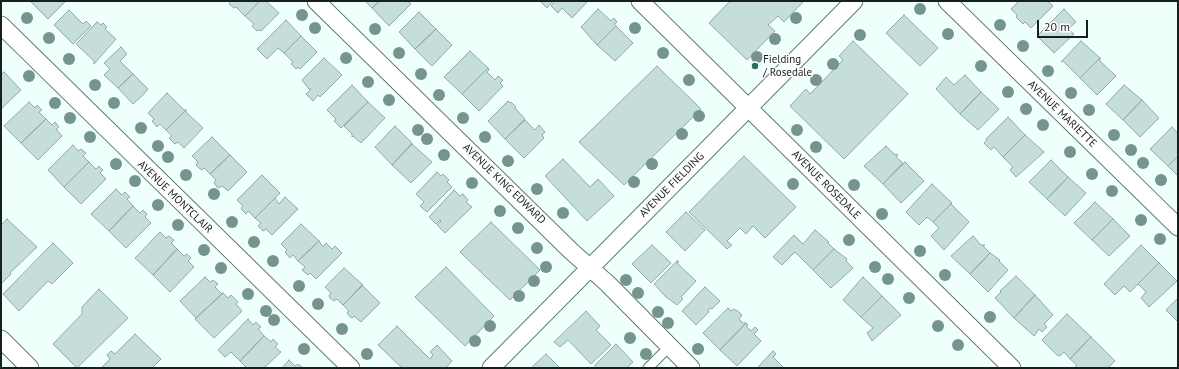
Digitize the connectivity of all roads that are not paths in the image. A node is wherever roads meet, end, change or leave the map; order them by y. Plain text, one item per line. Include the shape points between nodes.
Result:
1 (316, 1) edge
2 (640, 1) edge
3 (854, 1) edge
4 (947, 1) edge
5 (1, 25) edge
6 (748, 108) junction
7 (1178, 227) edge
8 (589, 268) junction
9 (1, 339) edge
10 (669, 347) junction
11 (30, 368) edge
12 (350, 368) edge
13 (491, 368) edge
14 (648, 368) edge
15 (691, 368) edge
16 (1012, 368) edge

1 - 8 street, AVENUE KING EDWARD
2 - 6 street, AVENUE ROSEDALE
3 - 6 street, AVENUE FIELDING
4 - 7 street, AVENUE MARIETTE
5 - 12 street, AVENUE MONTCLAIR
6 - 8 street, AVENUE FIELDING
6 - 16 street, AVENUE ROSEDALE
8 - 10 street, AVENUE KING EDWARD
8 - 13 street, AVENUE FIELDING
9 - 11 street
10 - 14 lane
10 - 15 street, AVENUE KING EDWARD

